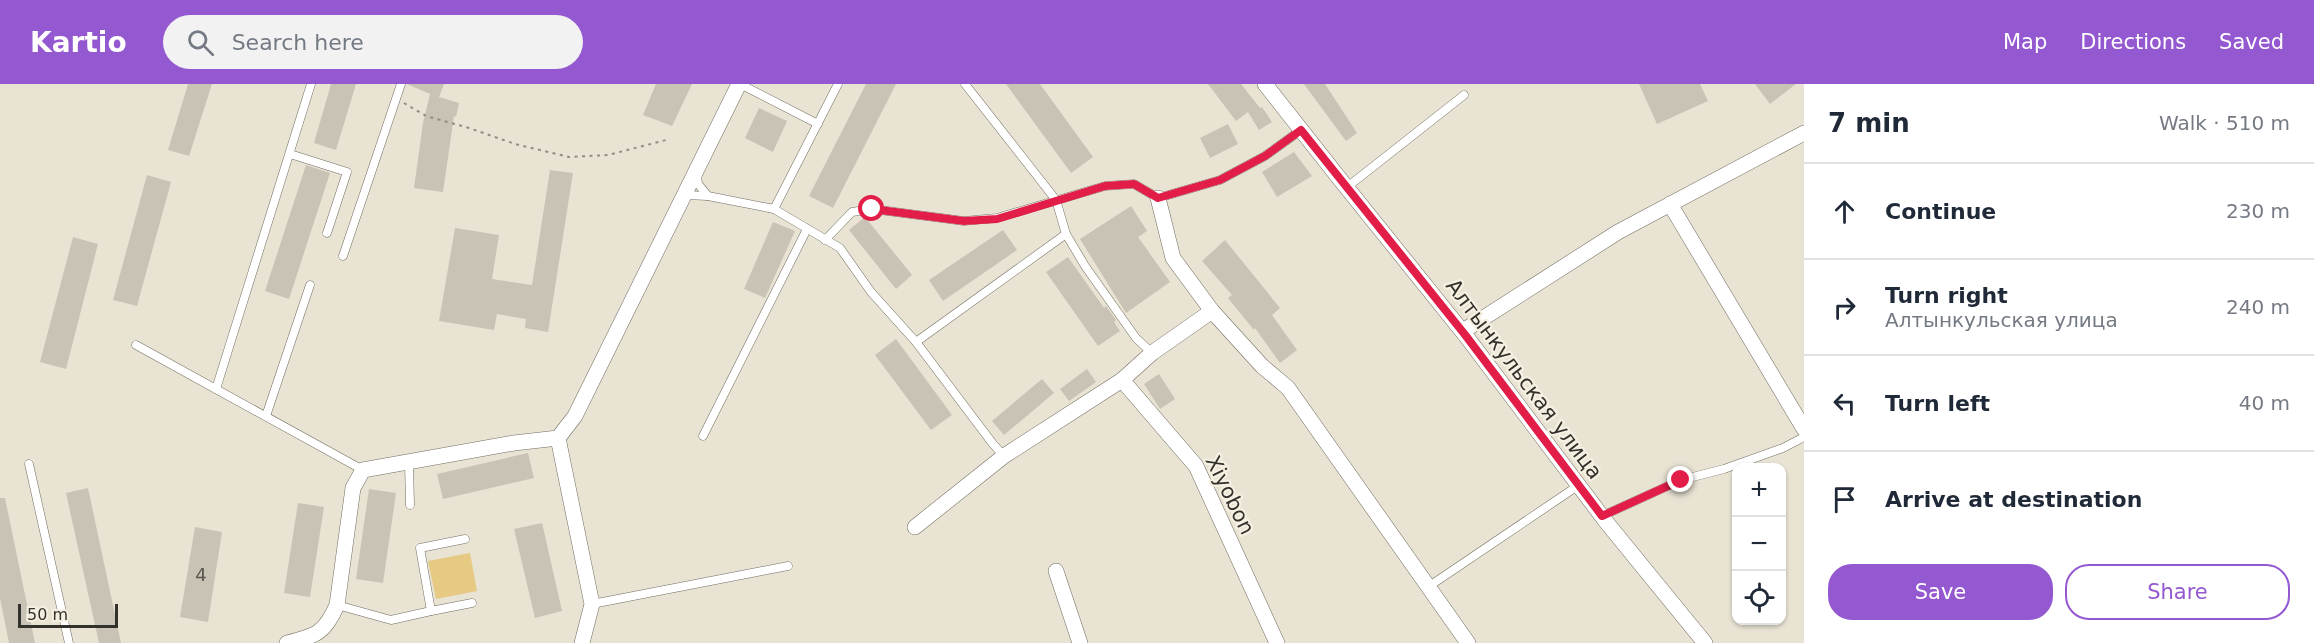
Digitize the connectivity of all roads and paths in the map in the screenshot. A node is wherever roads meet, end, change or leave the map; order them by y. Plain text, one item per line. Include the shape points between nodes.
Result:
1 (311, 84) edge
2 (401, 84) edge
3 (739, 84) edge
4 (838, 84) edge
5 (965, 84) edge
6 (1265, 84) edge
7 (398, 93) junction
8 (1464, 95) dead end
9 (818, 124) junction
10 (1301, 130) junction
11 (1804, 133) edge
12 (670, 139) dead end
13 (290, 154) junction
14 (697, 171) junction
15 (1346, 188) junction
16 (685, 195) junction
17 (708, 196) junction
18 (1158, 198) junction
19 (1056, 200) junction
20 (1670, 204) junction
21 (774, 209) junction
22 (807, 229) junction
23 (327, 233) dead end
24 (1066, 234) junction
25 (825, 240) junction
26 (343, 256) dead end
27 (310, 285) dead end
28 (1212, 311) junction
29 (1463, 331) junction
30 (916, 342) junction
31 (136, 345) dead end
32 (1152, 353) junction
33 (1122, 380) junction
34 (216, 389) junction
35 (266, 416) junction
36 (1804, 429) edge
37 (703, 436) dead end
38 (1804, 437) edge
39 (558, 438) junction
40 (1004, 456) junction
41 (409, 463) junction
42 (29, 464) dead end
43 (363, 470) junction
44 (1579, 485) junction
45 (410, 505) dead end
46 (1602, 516) junction
47 (915, 527) dead end
48 (465, 539) dead end
49 (788, 566) dead end
50 (1056, 571) dead end
51 (1428, 587) junction
52 (472, 603) dead end
53 (337, 604) junction
54 (592, 604) junction
55 (432, 611) junction
56 (69, 643) edge
57 (287, 643) edge
58 (582, 643) edge
59 (1080, 643) edge
60 (1277, 643) edge
61 (1468, 643) edge
62 (1706, 643) edge

1 - 13 lane
2 - 7 lane
3 - 9 lane
3 - 14 street
4 - 9 lane
5 - 19 lane
6 - 10 street, Алтынкульская улица
7 - 12 path via 405,103 426,116 569,157 608,155
7 - 26 lane
8 - 15 lane
9 - 21 lane
10 - 15 street, Алтынкульская улица
10 - 18 lane via 1265,156 1220,180
11 - 20 street
13 - 23 lane via 347,172
13 - 34 lane
14 - 16 street
14 - 17 lane via 698,184
15 - 29 street, Алтынкульская улица
16 - 17 lane
16 - 39 street via 575,416
17 - 21 lane
18 - 19 lane via 1134,184 1105,186
18 - 28 street via 1173,258
19 - 24 lane
19 - 25 lane via 997,219 964,221 872,209 852,212
20 - 29 street via 1618,232
20 - 36 street
21 - 22 lane
22 - 25 lane
22 - 37 lane
24 - 30 lane
24 - 32 lane via 1130,329
25 - 30 lane via 840,248 871,292
27 - 35 lane
28 - 32 street
28 - 51 street via 1262,366 1288,388
29 - 44 street, Алтынкульская улица
30 - 40 lane
31 - 34 lane
32 - 33 street
33 - 40 street
33 - 60 street, Xiyobon via 1196,466
34 - 35 lane
35 - 43 lane
38 - 46 lane via 1724,469 1681,480
39 - 41 street
39 - 54 street
40 - 47 street
41 - 43 street
41 - 45 lane
42 - 56 lane
43 - 53 street via 353,488
44 - 46 street, Алтынкульская улица
44 - 51 lane
46 - 62 street, Алтынкульская улица
48 - 55 lane via 420,548
49 - 54 lane
50 - 59 street
51 - 61 street
52 - 55 lane
53 - 55 lane via 391,620
53 - 57 street via 330,621 312,637
54 - 58 street

